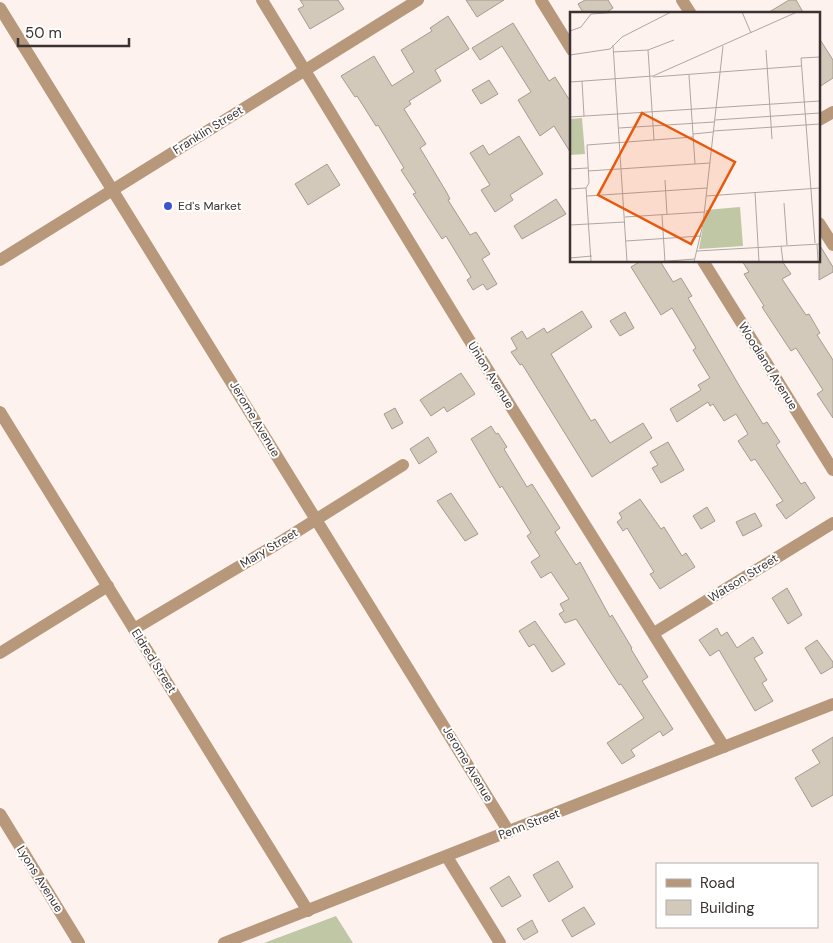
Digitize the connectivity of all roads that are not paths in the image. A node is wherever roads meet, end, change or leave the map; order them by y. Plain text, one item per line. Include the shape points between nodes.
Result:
1 (262, 0) edge
2 (418, 0) edge
3 (541, 0) edge
4 (682, 0) edge
5 (0, 8) edge
6 (690, 12) edge
7 (570, 47) edge
8 (305, 70) junction
9 (833, 112) edge
10 (820, 119) edge
11 (112, 190) junction
12 (820, 225) edge
13 (833, 246) edge
14 (0, 260) edge
15 (704, 262) edge
16 (0, 412) edge
17 (403, 465) dead end
18 (833, 470) edge
19 (316, 519) junction
20 (833, 523) edge
21 (108, 586) junction
22 (134, 629) junction
23 (654, 633) junction
24 (0, 653) edge
25 (833, 704) edge
26 (724, 748) junction
27 (0, 814) edge
28 (509, 832) junction
29 (446, 857) junction
30 (308, 911) junction
31 (79, 943) edge
32 (224, 943) edge
33 (500, 943) edge

1 - 8 street, Union Avenue
2 - 8 street, Franklin Street
3 - 7 street
4 - 6 street
5 - 11 street, Jerome Avenue
8 - 11 street, Franklin Street
8 - 23 street, Union Avenue
9 - 10 street
11 - 14 street, Franklin Street
11 - 19 street, Jerome Avenue
12 - 13 street
15 - 18 street, Woodland Avenue
16 - 21 street, Eldred Street
17 - 19 street, Mary Street
19 - 22 street, Mary Street
19 - 28 street, Jerome Avenue
20 - 23 street, Watson Street
21 - 22 street, Eldred Street
21 - 24 street
22 - 30 street, Eldred Street
23 - 26 street, Union Avenue
25 - 26 street, Penn Street
26 - 28 street, Penn Street
27 - 31 street, Lyons Avenue
28 - 29 street, Penn Street
29 - 30 street, Penn Street
29 - 33 street
30 - 32 street, Penn Street

